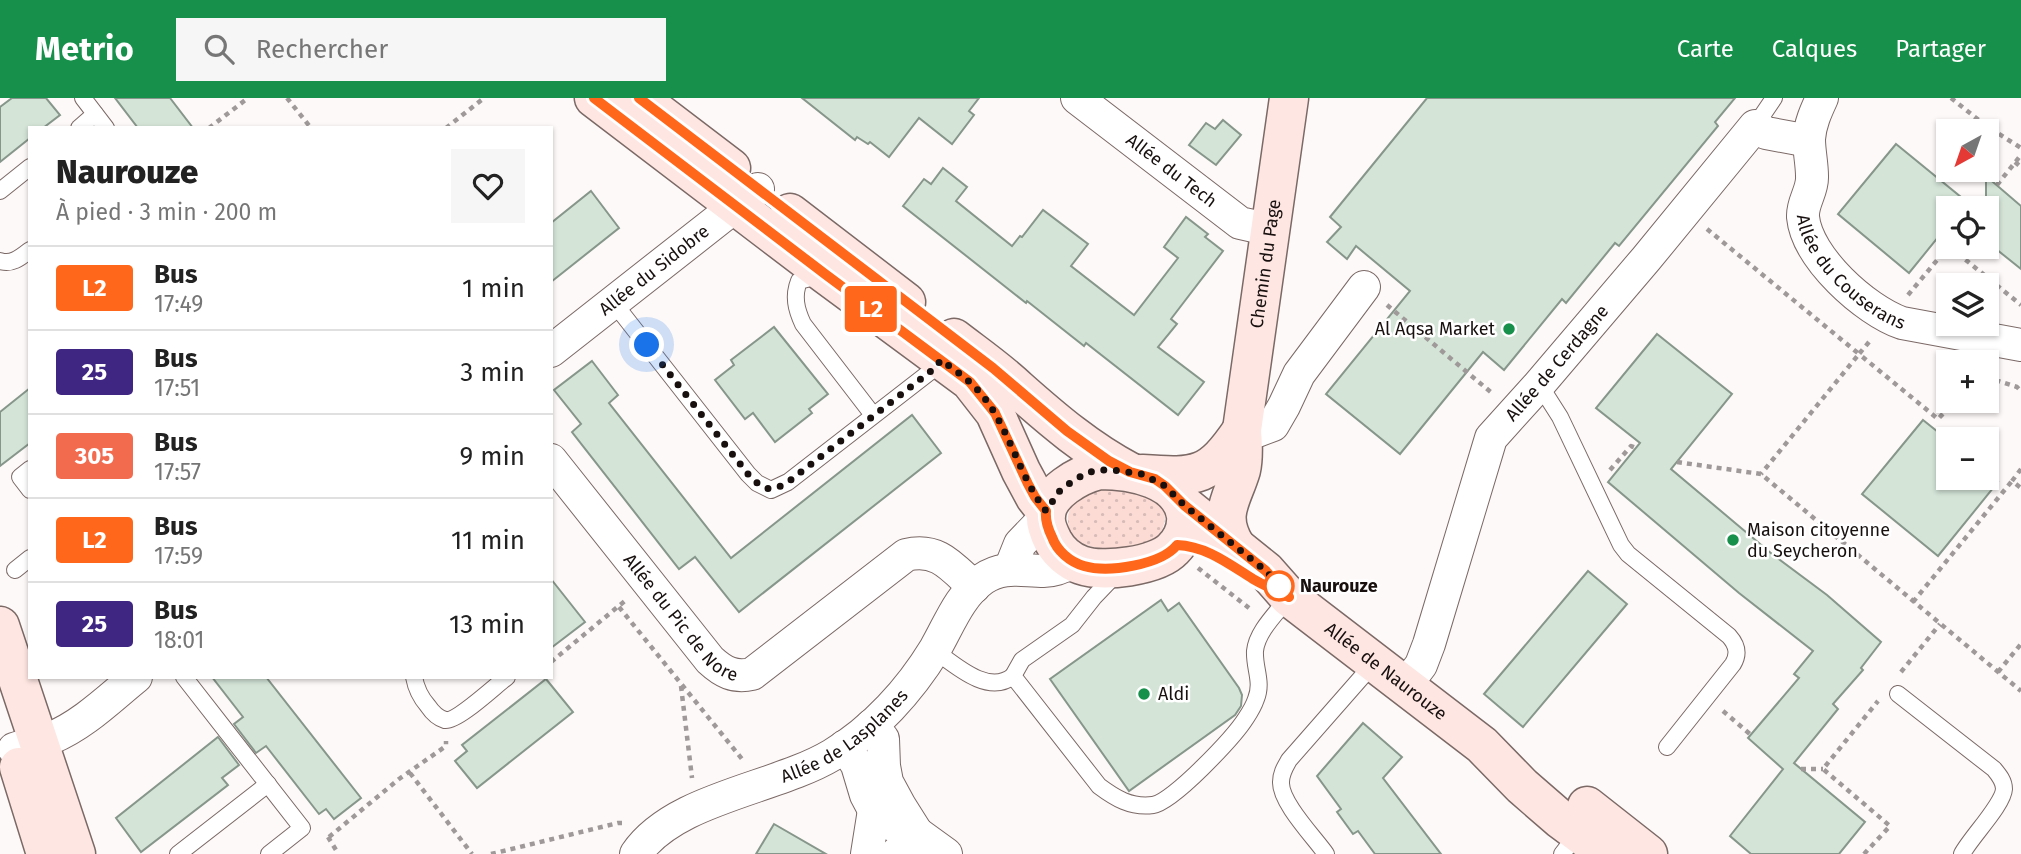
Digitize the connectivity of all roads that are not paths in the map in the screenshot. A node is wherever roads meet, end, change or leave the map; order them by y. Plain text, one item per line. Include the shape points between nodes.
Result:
1 (83, 98) edge
2 (1077, 98) edge
3 (1289, 98) edge
4 (1774, 98) edge
5 (1822, 98) edge
6 (622, 103) edge
7 (95, 114) junction
8 (81, 126) edge
9 (104, 126) edge
10 (1755, 126) junction
11 (1809, 141) junction
12 (28, 169) edge
13 (0, 191) edge
14 (746, 197) junction
15 (1271, 230) junction
16 (28, 251) edge
17 (0, 261) edge
18 (821, 269) junction
19 (1364, 287) road end
20 (613, 302) junction
21 (2021, 345) edge
22 (553, 349) edge
23 (941, 360) junction
24 (1537, 387) junction
25 (873, 415) junction
26 (1242, 430) junction
27 (553, 463) edge
28 (28, 471) edge
29 (1136, 473) junction
30 (1235, 483) junction
31 (28, 487) edge
32 (1046, 515) junction
33 (1184, 531) junction
34 (1235, 545) junction
35 (28, 560) edge
36 (1074, 562) junction
37 (1124, 566) junction
38 (1010, 569) junction
39 (15, 570) dead end
40 (974, 587) junction
41 (1279, 610) junction
42 (0, 626) edge
43 (934, 650) junction
44 (1375, 662) junction
45 (1013, 676) junction
46 (134, 679) edge
47 (186, 679) edge
48 (414, 679) edge
49 (504, 679) edge
50 (1405, 686) junction
51 (1898, 694) dead end
52 (0, 701) edge
53 (872, 725) junction
54 (26, 745) junction
55 (845, 746) junction
56 (1667, 747) dead end
57 (268, 784) junction
58 (874, 810) junction
59 (1586, 838) edge
60 (906, 844) edge
61 (643, 845) edge
62 (46, 854) edge
63 (76, 854) edge
64 (178, 854) edge
65 (269, 854) edge
66 (867, 854) edge
67 (946, 854) edge
68 (1326, 854) edge
69 (1648, 854) edge
70 (1962, 854) edge

1 - 7 lane
2 - 15 street, Allée du Tech via 1240,223
3 - 15 street, Chemin du Page
4 - 10 lane
5 - 11 street, Allée du Couserans
6 - 14 street
7 - 8 lane
7 - 9 lane
10 - 11 street via 1766,133
10 - 24 street, Allée de Cerdagne
11 - 21 street, Allée du Couserans via 1812,188 1803,216 1807,234 1849,288 1880,314 1902,323
12 - 13 lane
14 - 18 street
14 - 18 street
14 - 20 street, Allée du Sidobre
15 - 26 street, Chemin du Page
16 - 17 lane via 14,261
18 - 23 street
18 - 25 lane via 796,288 803,324
18 - 29 street via 993,368 1067,431 1109,461
19 - 26 street via 1299,374 1273,425
20 - 22 street, Allée du Sidobre
20 - 25 lane via 748,474 766,489 788,482
23 - 25 lane
23 - 32 street via 970,382 995,413
24 - 50 street, Allée de Cerdagne via 1491,438 1429,644
24 - 56 lane via 1560,417 1621,545 1729,636 1737,650 1734,661
26 - 29 street, Chemin du Page via 1225,454 1201,472 1172,477
26 - 30 street, Chemin du Page via 1244,447
27 - 40 street, Allée du Pic de Nore via 710,660 728,674 752,674 906,555 925,552 936,556
28 - 31 lane via 20,477
29 - 32 street via 1086,473 1061,489
29 - 33 street via 1165,486
30 - 33 street, Chemin du Page
30 - 34 street, Chemin du Page via 1225,517
32 - 36 street via 1054,543
32 - 38 street via 1020,544
33 - 34 street, Allée de Naurouze
33 - 37 street via 1162,558
33 - 41 street, Allée de Naurouze via 1190,546 1257,581
34 - 41 street, Allée de Naurouze via 1266,571
35 - 39 lane
36 - 37 street via 1096,568
36 - 38 street, Allée de Lasplanes via 1045,571
37 - 45 lane via 1072,625 1022,660
38 - 40 street, Allée de Lasplanes via 995,572
40 - 43 street, Allée de Lasplanes
41 - 44 street, Allée de Naurouze
41 - 45 lane via 1255,650 1258,695 1246,719 1184,786 1156,805 1129,804 1099,786
42 - 54 street
43 - 45 lane via 988,682 1001,683
43 - 53 street, Allée de Lasplanes
44 - 50 street, Allée de Naurouze
44 - 68 lane via 1283,769 1280,785 1290,806
46 - 54 street via 68,729
47 - 57 lane
48 - 49 lane via 430,709 446,720
50 - 59 street, Allée de Naurouze via 1482,746 1561,787
51 - 70 lane via 1989,765 2003,783 1998,803
52 - 54 street
53 - 55 street, Allée de Lasplanes
53 - 60 street via 883,739 887,782
54 - 62 street
54 - 63 street
55 - 58 street via 858,765
55 - 61 street, Allée de Lasplanes via 809,766 690,811 670,821
57 - 64 lane
57 - 65 lane via 302,828
58 - 60 street
58 - 66 street
59 - 69 street, Allée de Naurouze via 1639,845
60 - 67 street

